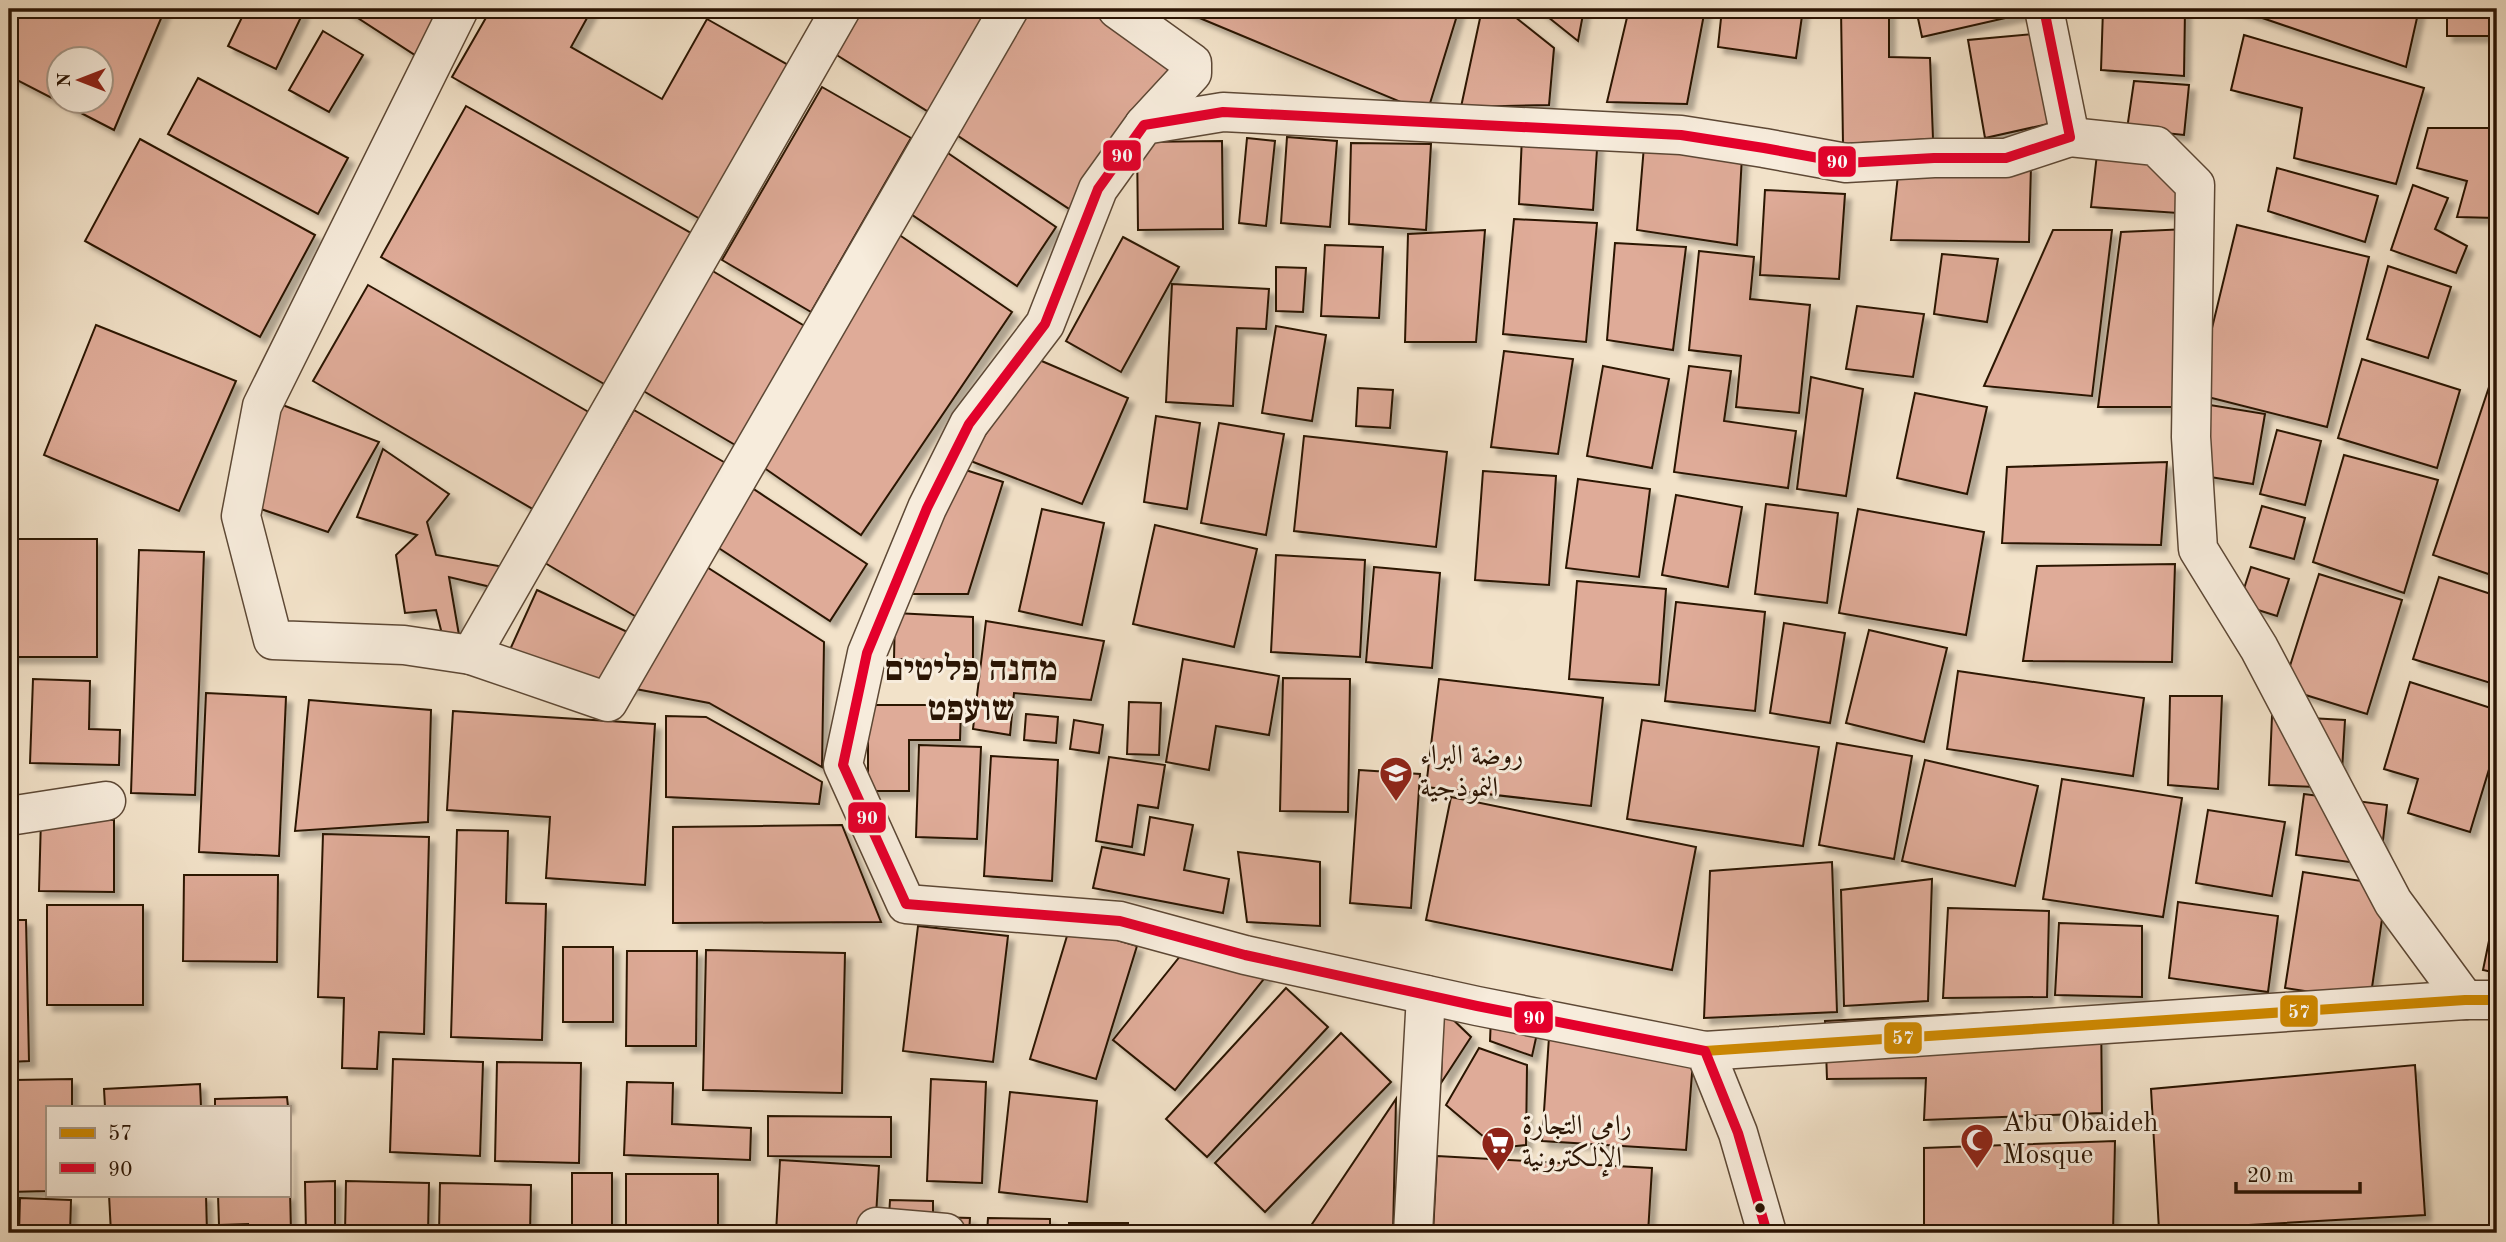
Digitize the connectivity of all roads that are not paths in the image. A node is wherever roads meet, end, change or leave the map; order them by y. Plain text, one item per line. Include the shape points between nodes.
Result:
1 (459, 9) edge
2 (841, 9) edge
3 (1009, 9) edge
4 (1117, 9) edge
5 (2044, 9) edge
6 (1144, 125) junction
7 (2070, 137) junction
8 (471, 655) junction
9 (106, 801) dead end
10 (9, 816) edge
11 (1426, 995) junction
12 (2481, 1000) edge
13 (1705, 1051) junction
14 (876, 1227) dead end
15 (946, 1233) edge
16 (1413, 1233) edge
17 (1767, 1233) edge

1 - 8 street via 262,406 241,516 273,640 404,645
2 - 8 street
3 - 8 street via 608,702
4 - 6 street via 1192,63 1192,73
5 - 7 street
6 - 7 street via 1223,112 1681,135 1846,163 2006,158
6 - 11 street via 1098,189 1045,324 969,424 927,508 867,653 843,765 906,904 1120,921 1244,955
7 - 12 street via 2156,146 2195,185 2191,437 2198,549 2270,668 2393,902
9 - 10 street
11 - 13 street
11 - 16 street
12 - 13 street
13 - 17 street via 1738,1133
14 - 15 street

